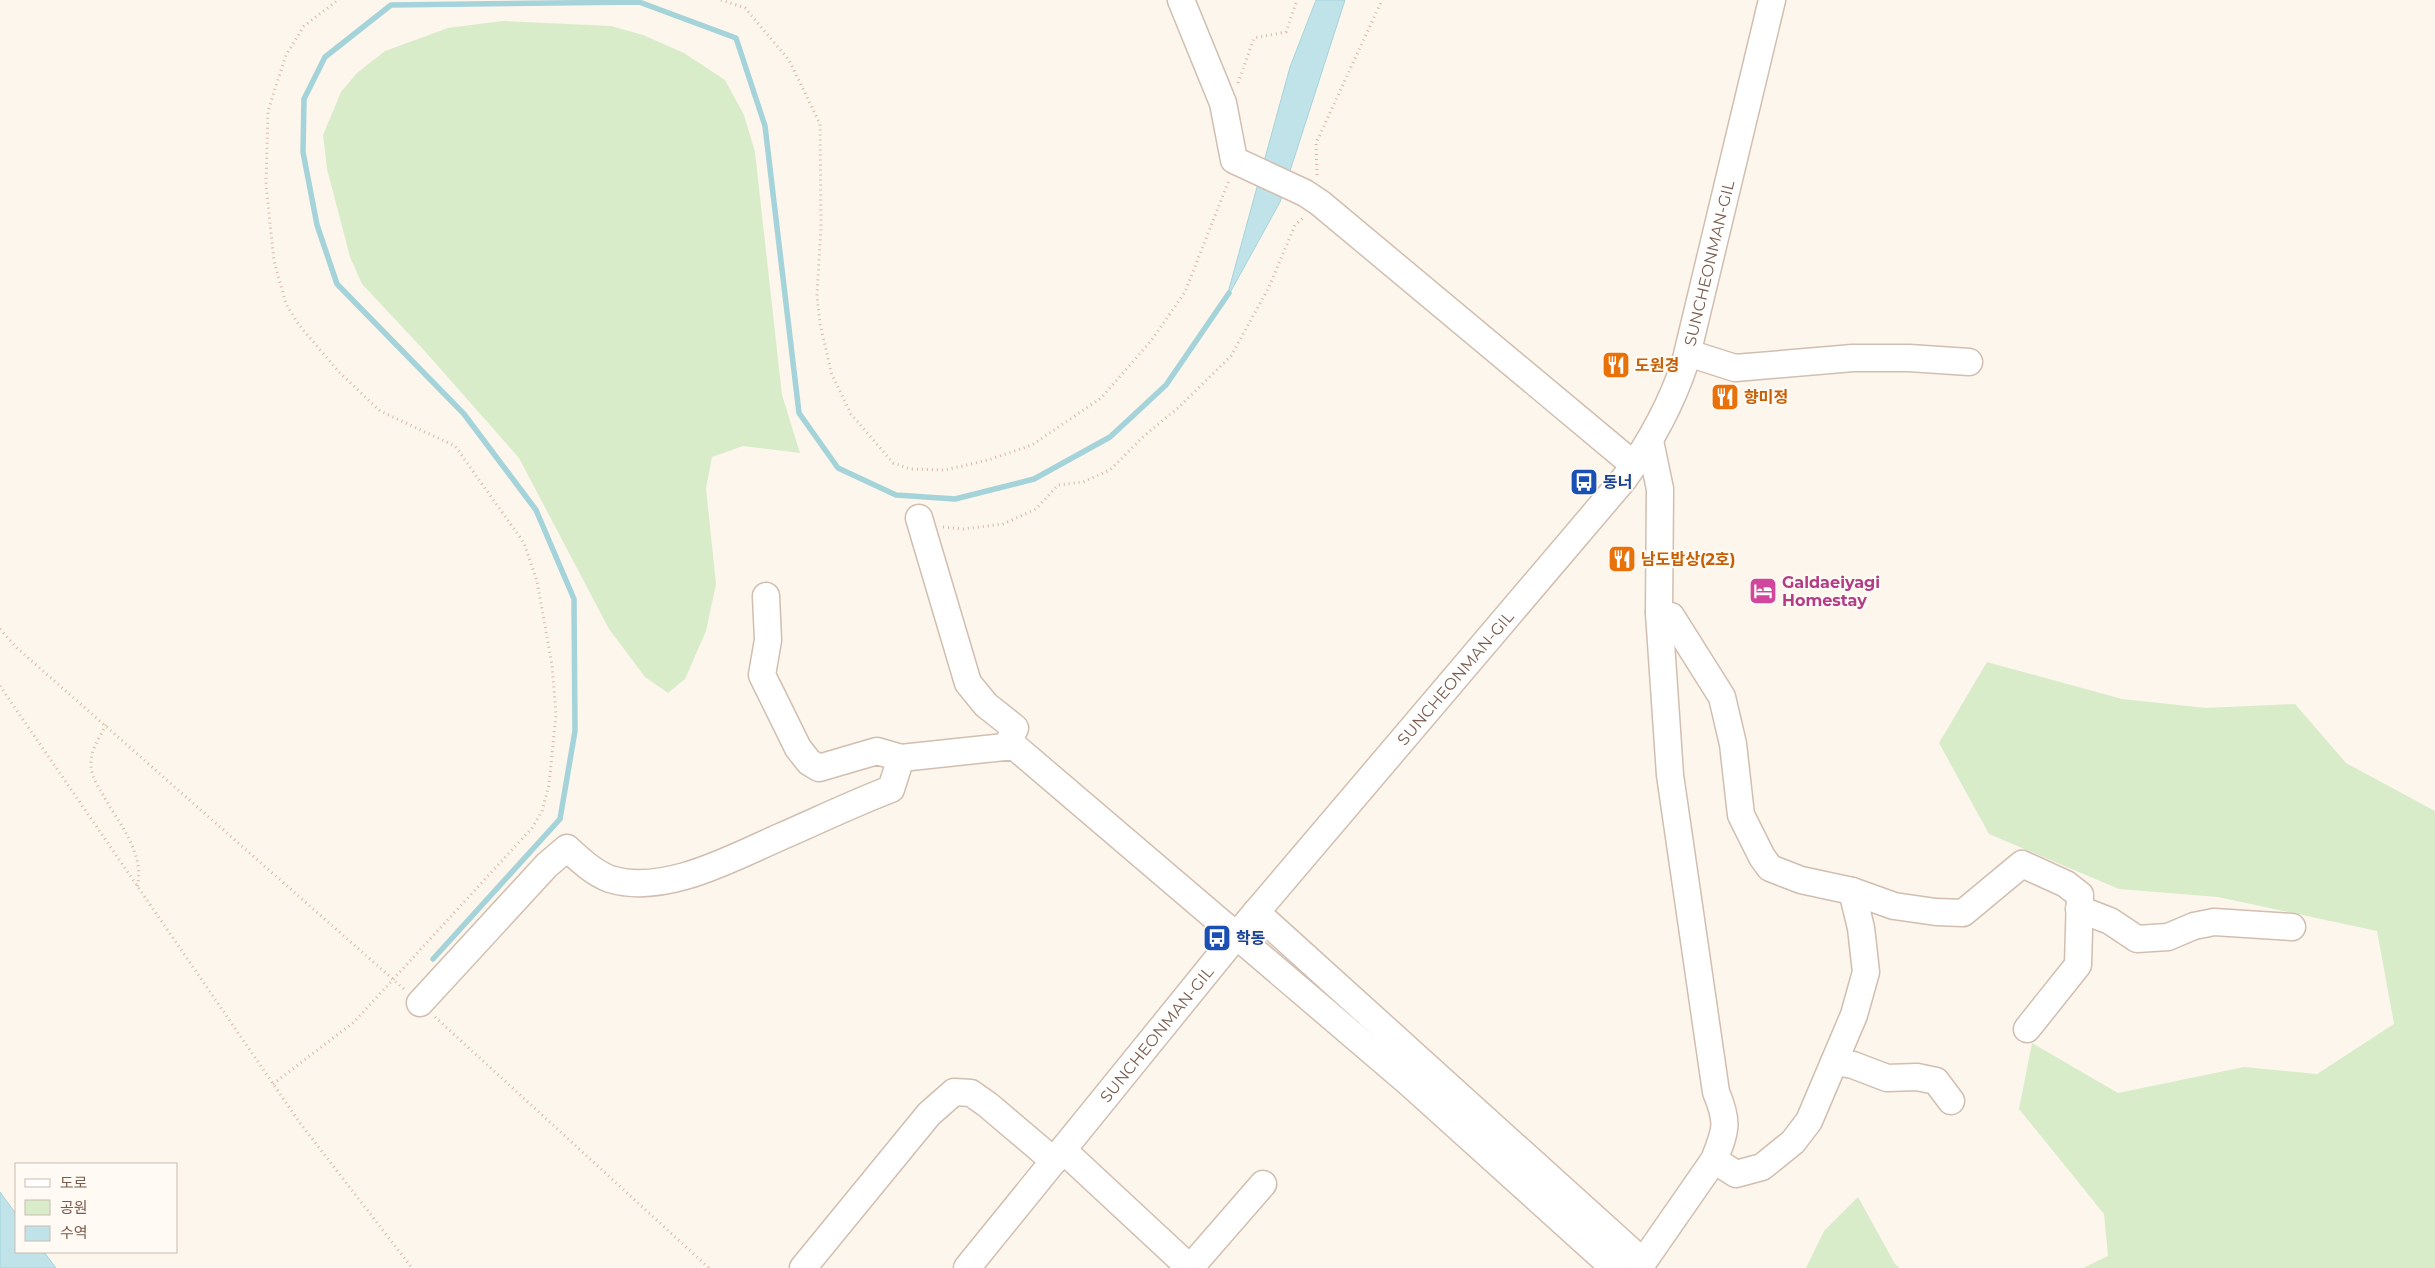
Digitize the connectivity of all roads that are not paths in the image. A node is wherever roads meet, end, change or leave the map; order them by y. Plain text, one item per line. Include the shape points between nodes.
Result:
1 (1181, 0) edge
2 (1772, 0) edge
3 (1688, 353) junction
4 (1969, 362) dead end
5 (1650, 441) junction
6 (1634, 465) junction
7 (930, 522) road end
8 (766, 596) dead end
9 (1659, 613) junction
10 (1007, 746) junction
11 (901, 758) junction
12 (1852, 890) junction
13 (2080, 909) junction
14 (1256, 912) junction
15 (2292, 927) dead end
16 (1236, 936) junction
17 (420, 1003) road end
18 (2027, 1029) dead end
19 (1834, 1062) junction
20 (1950, 1101) dead end
21 (1058, 1155) junction
22 (1714, 1160) junction
23 (1263, 1184) dead end
24 (1641, 1265) edge
25 (802, 1268) edge
26 (968, 1268) edge
27 (1614, 1268) edge

1 - 6 street via 1223,103 1242,165 1312,198
2 - 3 street, SUNCHEONMAN-GIL
3 - 4 street via 1735,368 1853,358
3 - 5 street, SUNCHEONMAN-GIL via 1679,383
5 - 6 street, SUNCHEONMAN-GIL
5 - 9 street via 1660,489
6 - 14 street, SUNCHEONMAN-GIL
7 - 10 street via 968,683 986,705 1014,728
8 - 11 street via 768,640 762,675 798,748 809,762 818,768 878,751
9 - 12 street via 1672,616 1722,697 1733,744 1741,815 1770,868 1801,880
9 - 22 street via 1670,775 1716,1092 1725,1114 1724,1136
10 - 11 street
10 - 16 street via 1014,746
11 - 17 street via 892,789 718,865 684,876 632,882 610,879 567,848 546,865
12 - 13 street via 1894,906 1963,913 2022,864 2066,884 2080,895
12 - 19 street via 1866,972 1854,1015
13 - 15 street via 2137,939 2168,937 2214,922
13 - 18 street via 2078,965
14 - 16 street, SUNCHEONMAN-GIL
14 - 24 street
16 - 21 street, SUNCHEONMAN-GIL
16 - 27 street via 1408,1082
19 - 20 street via 1853,1065 1887,1078 1917,1077 1936,1081
19 - 22 street via 1808,1121 1784,1150 1762,1167 1736,1174
21 - 23 street via 1190,1268
21 - 25 street via 970,1093 954,1092 929,1114
21 - 26 street, SUNCHEONMAN-GIL
22 - 24 street

